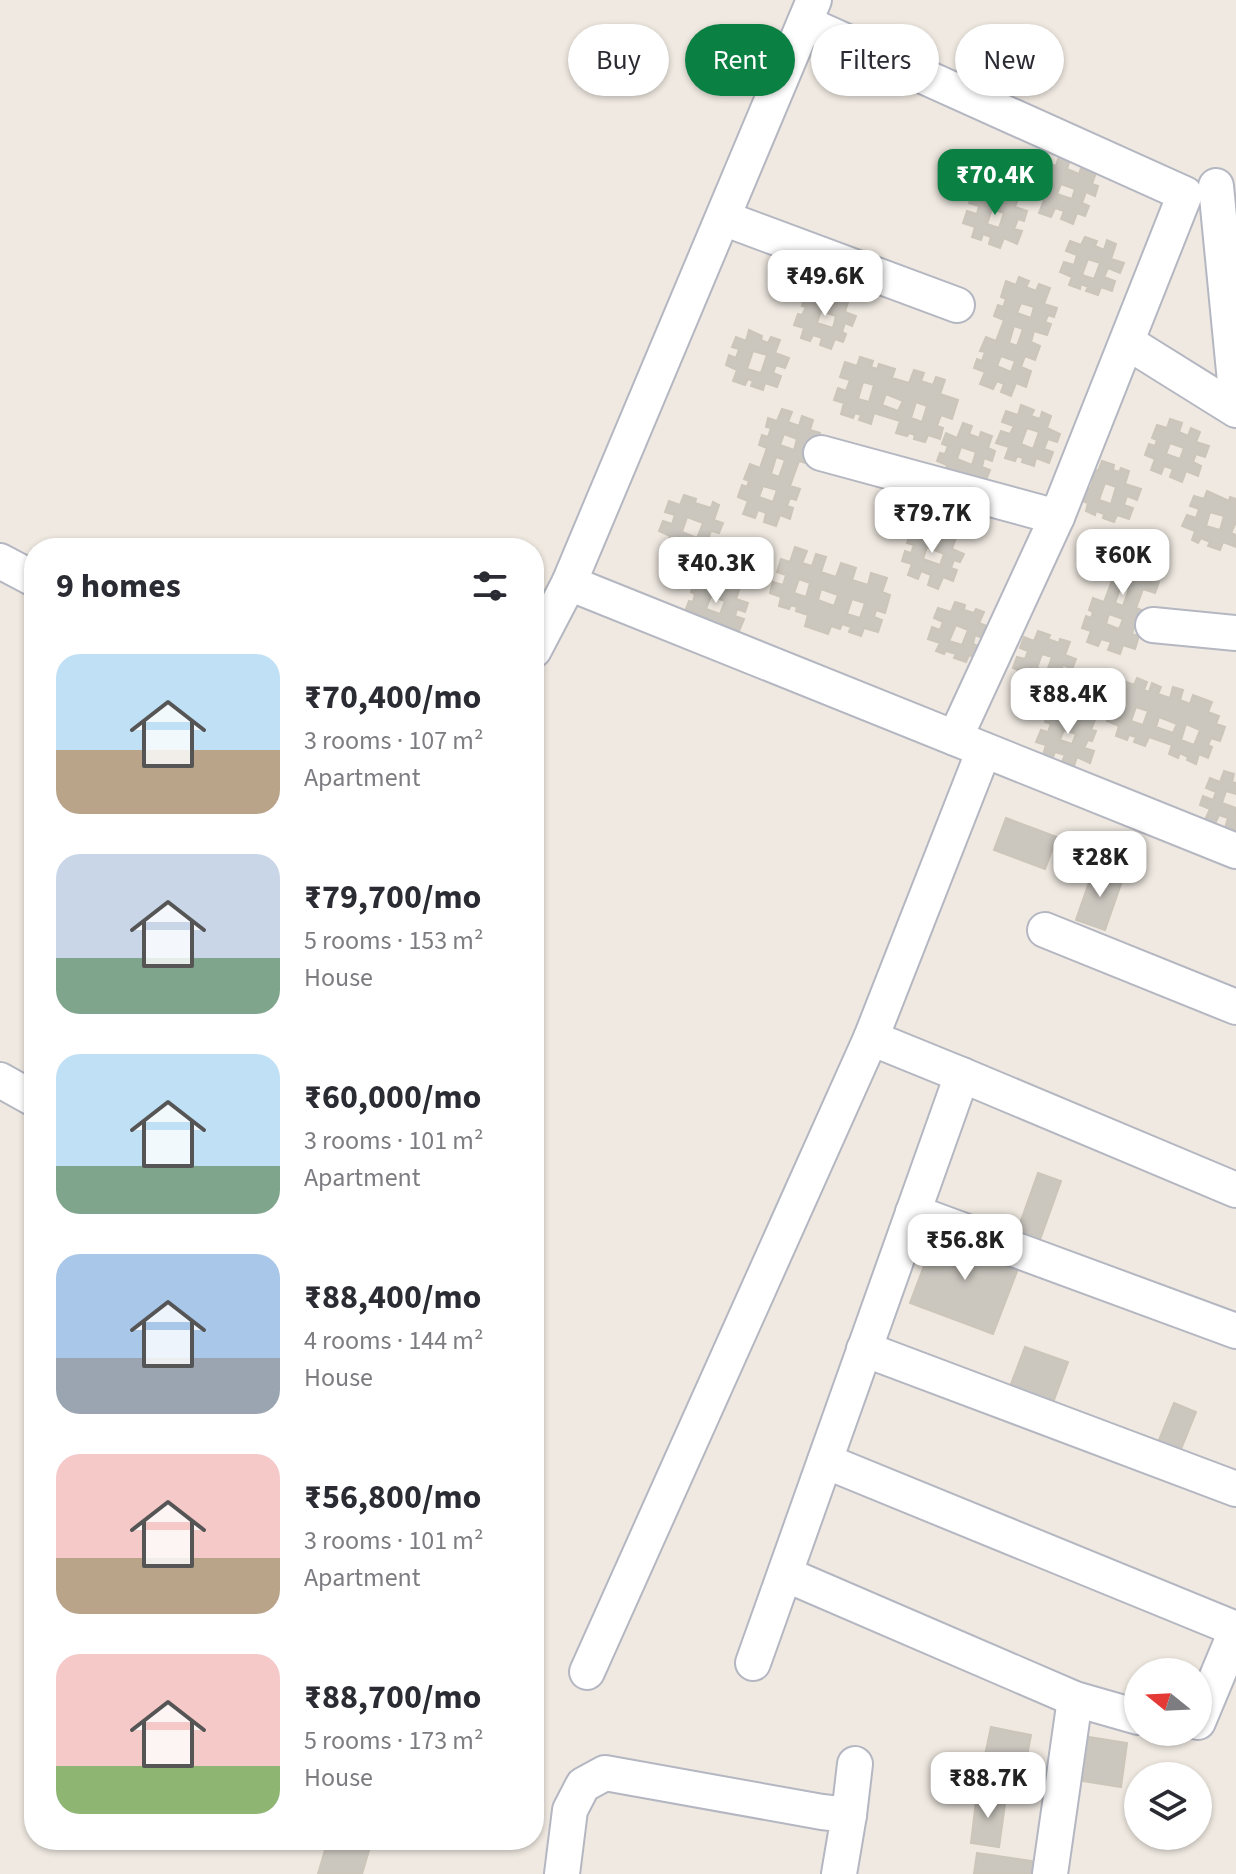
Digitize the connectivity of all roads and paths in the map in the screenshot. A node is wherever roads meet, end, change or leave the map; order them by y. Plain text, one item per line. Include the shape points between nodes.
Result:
1 (810, 11) edge
2 (1212, 187) edge
3 (723, 218) junction
4 (957, 305) dead end
5 (1127, 342) junction
6 (1236, 392) edge
7 (1236, 410) edge
8 (821, 453) dead end
9 (1057, 517) junction
10 (0, 561) edge
11 (24, 574) edge
12 (569, 583) junction
13 (1153, 625) dead end
14 (544, 631) edge
15 (1236, 633) edge
16 (970, 744) junction
17 (1236, 851) edge
18 (1045, 930) dead end
19 (1236, 1007) edge
20 (871, 1038) junction
21 (962, 1075) junction
22 (0, 1080) edge
23 (24, 1093) edge
24 (1236, 1190) edge
25 (913, 1212) junction
26 (1236, 1331) edge
27 (864, 1349) junction
28 (825, 1461) junction
29 (1236, 1489) edge
30 (785, 1574) junction
31 (1236, 1630) edge
32 (753, 1663) dead end
33 (587, 1672) dead end
34 (1226, 1684) edge
35 (1075, 1699) junction
36 (1212, 1703) edge
37 (1124, 1713) edge
38 (855, 1764) dead end
39 (849, 1815) junction
40 (562, 1874) edge
41 (839, 1874) edge
42 (1050, 1874) edge

1 - 2 street
1 - 3 street
2 - 5 street
2 - 6 street
3 - 4 street
3 - 12 street
5 - 7 street
5 - 9 street
8 - 9 street
9 - 16 street
10 - 11 street
12 - 14 street
12 - 16 street
13 - 15 street
16 - 17 street
16 - 20 street
18 - 19 street
20 - 21 street
20 - 33 street
21 - 24 street
21 - 25 street
22 - 23 street
25 - 26 street
25 - 27 street
27 - 28 street
27 - 29 street
28 - 30 street
28 - 31 street
30 - 32 street
30 - 35 street
31 - 34 street
34 - 36 street
35 - 37 street
35 - 42 street
38 - 39 street
39 - 40 street via 605,1773 583,1785 570,1810
39 - 41 street

